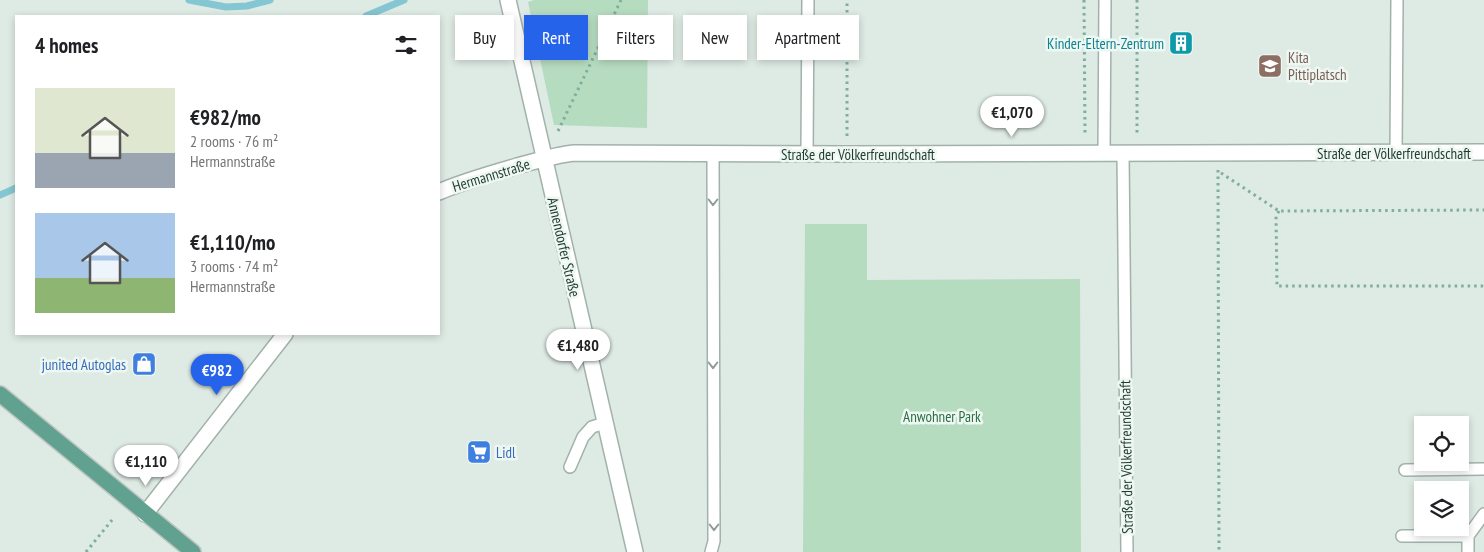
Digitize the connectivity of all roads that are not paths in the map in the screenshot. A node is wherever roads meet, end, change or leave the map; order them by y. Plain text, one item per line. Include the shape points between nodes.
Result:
1 (508, 0) edge
2 (808, 0) edge
3 (1105, 0) edge
4 (1397, 0) edge
5 (1484, 152) edge
6 (713, 153) junction
7 (1104, 153) junction
8 (1130, 153) junction
9 (1396, 153) junction
10 (807, 154) junction
11 (544, 159) junction
12 (440, 192) edge
13 (284, 335) edge
14 (0, 394) edge
15 (605, 423) junction
16 (570, 466) dead end
17 (1484, 469) edge
18 (1405, 470) dead end
19 (144, 514) junction
20 (1484, 514) edge
21 (1469, 535) edge
22 (1402, 536) dead end
23 (1414, 536) edge
24 (1468, 536) edge
25 (193, 552) edge
26 (635, 552) edge
27 (711, 552) edge
28 (1127, 552) edge
29 (1468, 552) edge

1 - 11 street, Annendorfer Straße
2 - 10 lane
3 - 7 lane
4 - 9 lane
5 - 9 street, Straße der Völkerfreundschaft
6 - 10 street, Straße der Völkerfreundschaft
6 - 11 street, Straße der Völkerfreundschaft via 574,153
6 -> 27 lane via 714,542
7 - 8 street, Straße der Völkerfreundschaft
7 - 10 street, Straße der Völkerfreundschaft
8 - 9 street, Straße der Völkerfreundschaft
8 - 28 lane, Straße der Völkerfreundschaft
11 - 12 street, Hermannstraße
11 - 15 street, Annendorfer Straße
13 - 19 street
14 - 19 main road
15 - 16 lane via 592,427 582,437
15 - 26 street, Annendorfer Straße
17 - 18 lane
19 - 25 main road
20 - 21 lane
22 - 23 lane
24 - 29 lane

